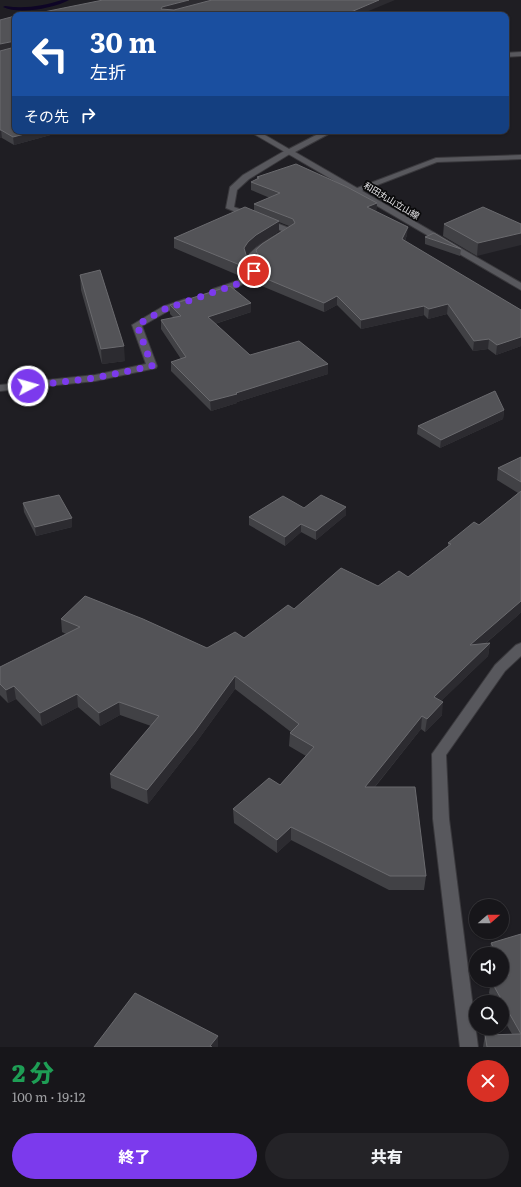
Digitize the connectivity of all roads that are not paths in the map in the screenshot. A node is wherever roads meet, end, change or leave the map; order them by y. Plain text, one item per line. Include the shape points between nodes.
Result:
1 (521, 54) edge
2 (509, 55) edge
3 (258, 134) edge
4 (324, 134) edge
5 (289, 152) junction
6 (521, 157) edge
7 (356, 190) junction
8 (521, 287) edge
9 (210, 293) edge
10 (195, 298) edge
11 (0, 388) edge
12 (521, 648) edge
13 (469, 1047) edge

1 - 2 street
3 - 5 street, 和田丸山立山線
4 - 5 street
5 - 7 street, 和田丸山立山線
5 - 9 street via 246,177 233,189 230,208 289,231 258,250 249,259 254,271 240,283
6 - 7 street via 436,160
7 - 8 street, 和田丸山立山線
10 - 11 street via 165,309 137,325 152,366 95,378
12 - 13 street via 500,668 439,754 441,819

